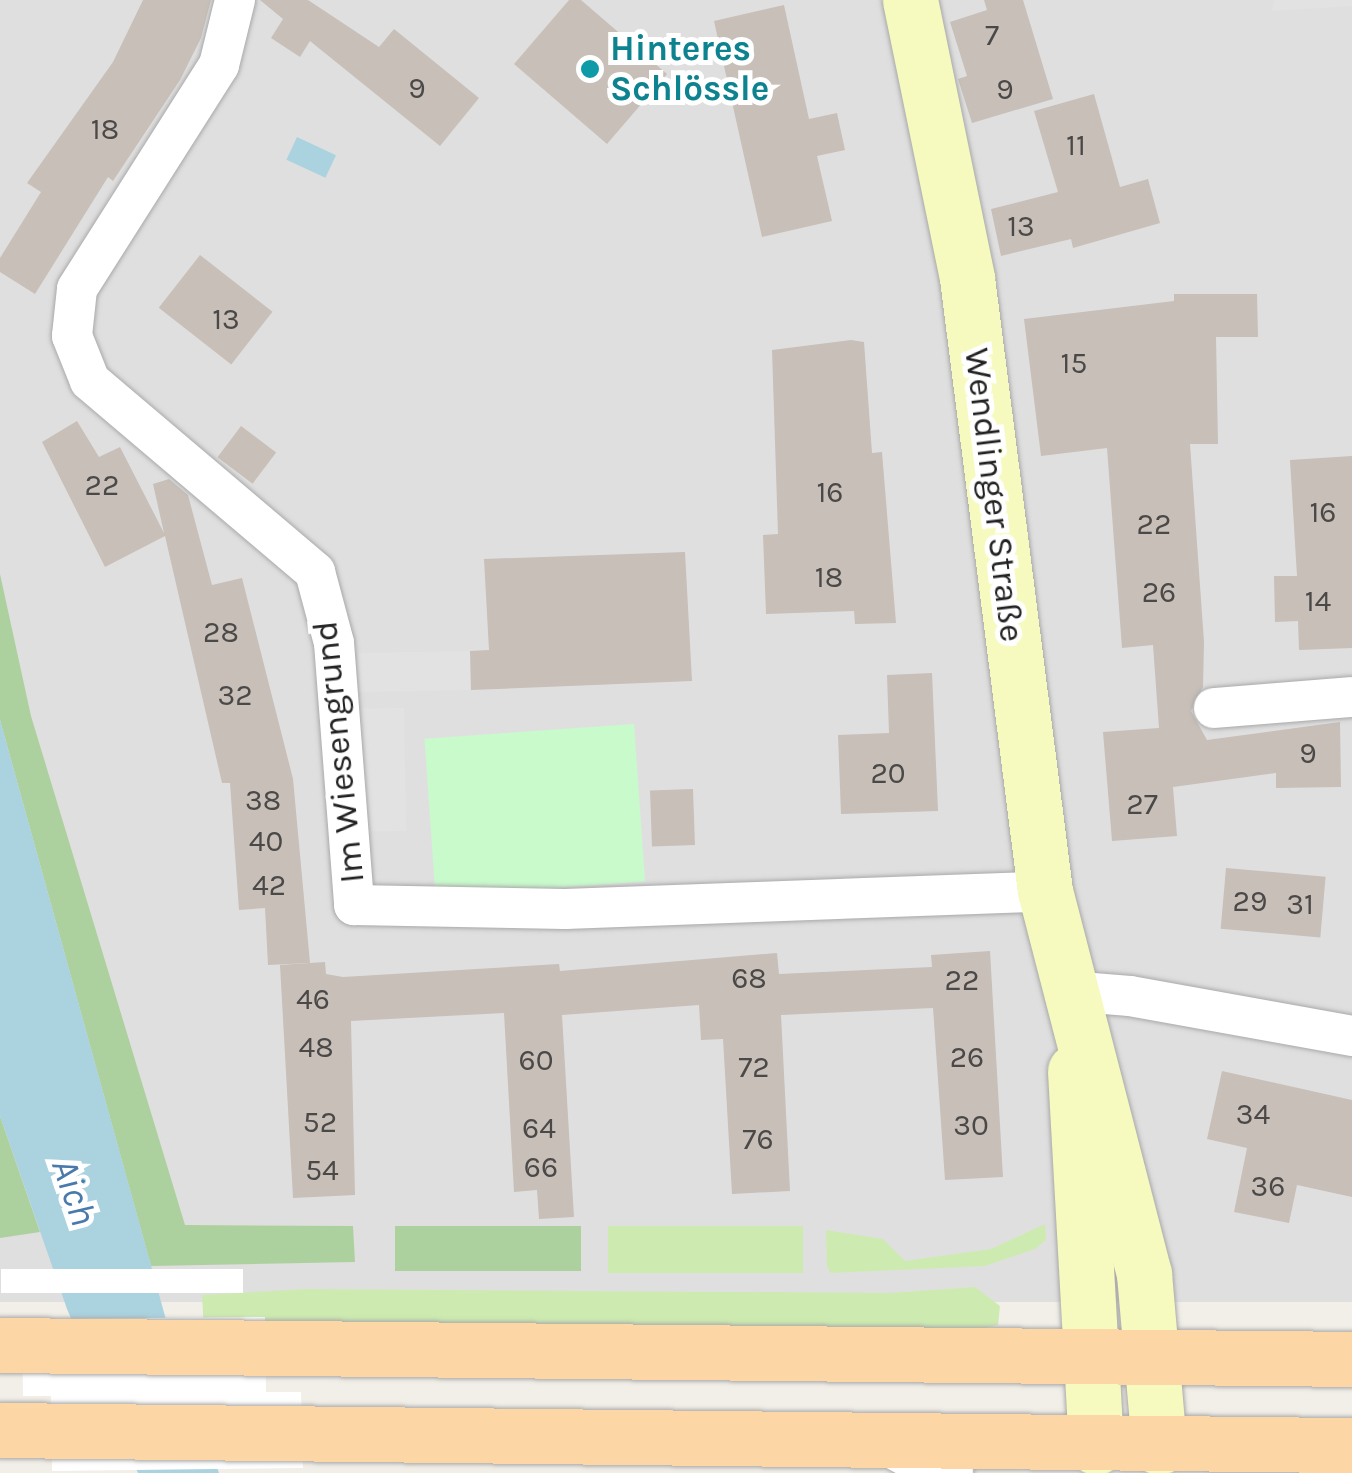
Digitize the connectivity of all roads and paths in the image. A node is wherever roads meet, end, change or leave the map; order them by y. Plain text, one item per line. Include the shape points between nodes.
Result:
1 (235, 0) edge
2 (910, 0) edge
3 (1352, 697) edge
4 (1214, 708) dead end
5 (1045, 891) junction
6 (1072, 1007) junction
7 (1352, 1036) edge
8 (0, 1345) edge
9 (1091, 1359) junction
10 (1154, 1359) junction
11 (1352, 1359) edge
12 (0, 1430) edge
13 (891, 1442) junction
14 (1352, 1447) edge
15 (1097, 1460) edge
16 (1159, 1460) edge
17 (948, 1473) edge
18 (1308, 1473) edge

1 - 5 street, Im Wiesengrund via 218,64 77,289 72,336 90,381 315,572 334,643 354,905 578,909
2 - 5 main road, Wendlinger Straße via 967,278
3 - 4 street
5 - 6 main road, Wendlinger Straße
6 - 7 street via 1130,996
6 - 9 main road, Wendlinger Straße
6 - 10 main road, Wendlinger Straße via 1110,1124 1144,1274
8 - 9 main road
9 - 10 main road
9 - 15 main road, Wendlinger Straße
10 - 11 main road
10 - 16 main road, Wendlinger Straße
12 - 13 main road
13 - 15 main road
13 - 17 street
14 - 16 main road
14 - 18 street
15 - 16 main road

